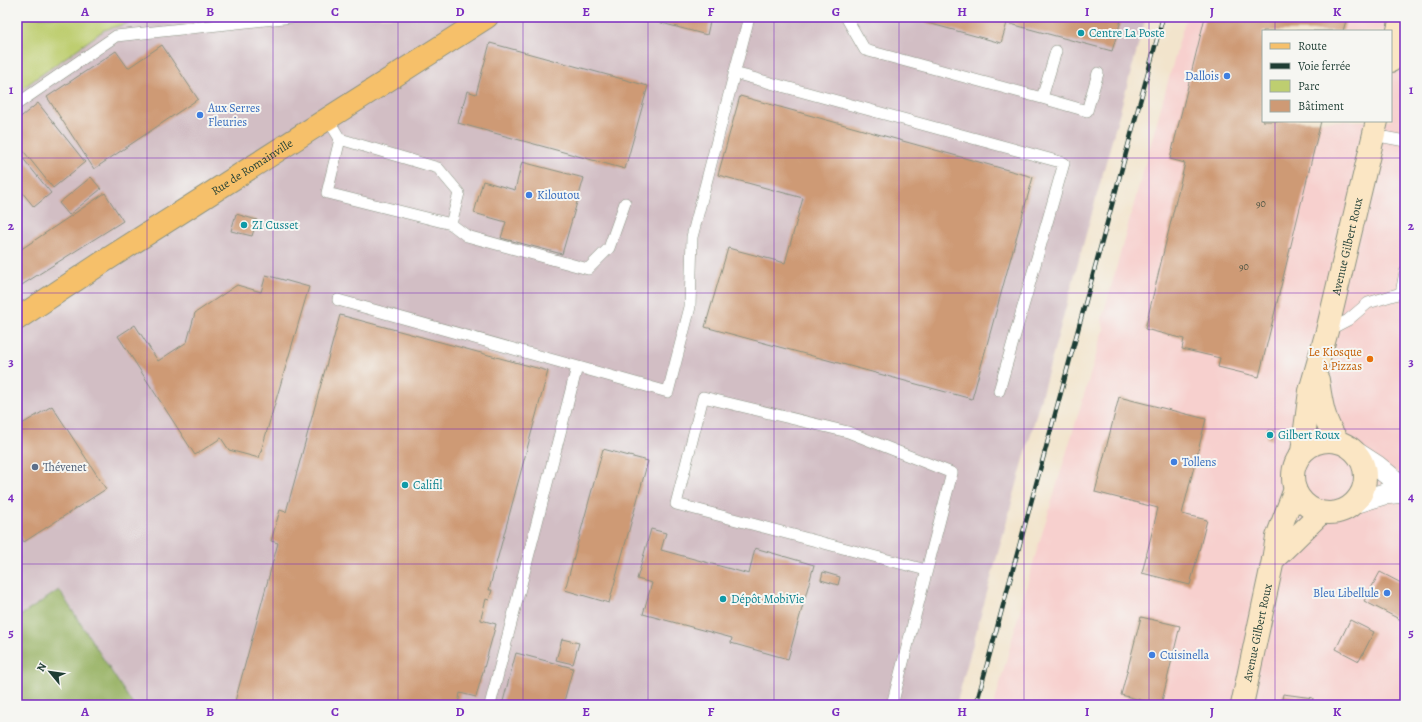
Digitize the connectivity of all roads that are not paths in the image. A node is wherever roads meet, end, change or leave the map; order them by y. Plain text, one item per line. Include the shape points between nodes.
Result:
1 (293, 17) edge
2 (487, 17) edge
3 (749, 17) edge
4 (846, 17) edge
5 (1401, 17) edge
6 (1056, 51) dead end
7 (1392, 57) edge
8 (734, 73) junction
9 (1098, 73) dead end
10 (1042, 98) junction
11 (17, 104) edge
12 (328, 119) junction
13 (1375, 128) edge
14 (340, 139) junction
15 (1405, 141) edge
16 (624, 203) dead end
17 (451, 224) junction
18 (1405, 272) edge
19 (1403, 293) edge
20 (338, 300) dead end
21 (17, 319) edge
22 (1327, 331) junction
23 (577, 367) junction
24 (1316, 371) junction
25 (999, 391) dead end
26 (1338, 441) junction
27 (1302, 452) junction
28 (1357, 453) junction
29 (1405, 489) edge
30 (1295, 490) junction
31 (1405, 492) edge
32 (1355, 503) junction
33 (1321, 513) junction
34 (1274, 560) junction
35 (926, 570) junction
36 (490, 705) edge
37 (892, 705) edge
38 (1242, 705) edge

1 - 11 lane via 116,36
2 - 12 main road, Rue de Romainville
3 - 8 lane
4 - 10 lane via 865,50
5 - 7 main road
6 - 10 lane
8 - 23 lane via 692,237 690,307 668,392
8 - 25 lane via 1064,163
9 - 10 lane via 1087,112
12 - 14 lane
12 - 21 main road, Rue de Romainville
13 - 15 lane
13 - 22 main road, Avenue Gilbert Roux
14 - 17 lane via 438,168 459,192
14 - 17 lane via 327,193
16 - 17 lane via 609,248 588,269 467,236
18 - 19 lane
19 - 22 lane via 1368,303 1348,320
20 - 23 lane
22 - 24 main road, Avenue Gilbert Roux
23 - 36 lane
24 - 26 main road, Avenue Gilbert Roux via 1331,433
24 - 27 main road, Avenue Gilbert Roux via 1310,391
26 - 27 main road via 1321,442
26 - 28 main road
27 - 30 main road via 1294,468
28 - 29 street
28 - 32 main road via 1365,473 1364,488
30 - 33 main road via 1303,503
30 - 34 main road, Avenue Gilbert Roux via 1277,537
31 - 32 street via 1384,494
32 - 33 main road via 1337,513
33 - 34 main road
34 - 38 main road, Avenue Gilbert Roux
35 - 35 lane via 952,473 848,432 703,396 676,504
35 - 37 lane

